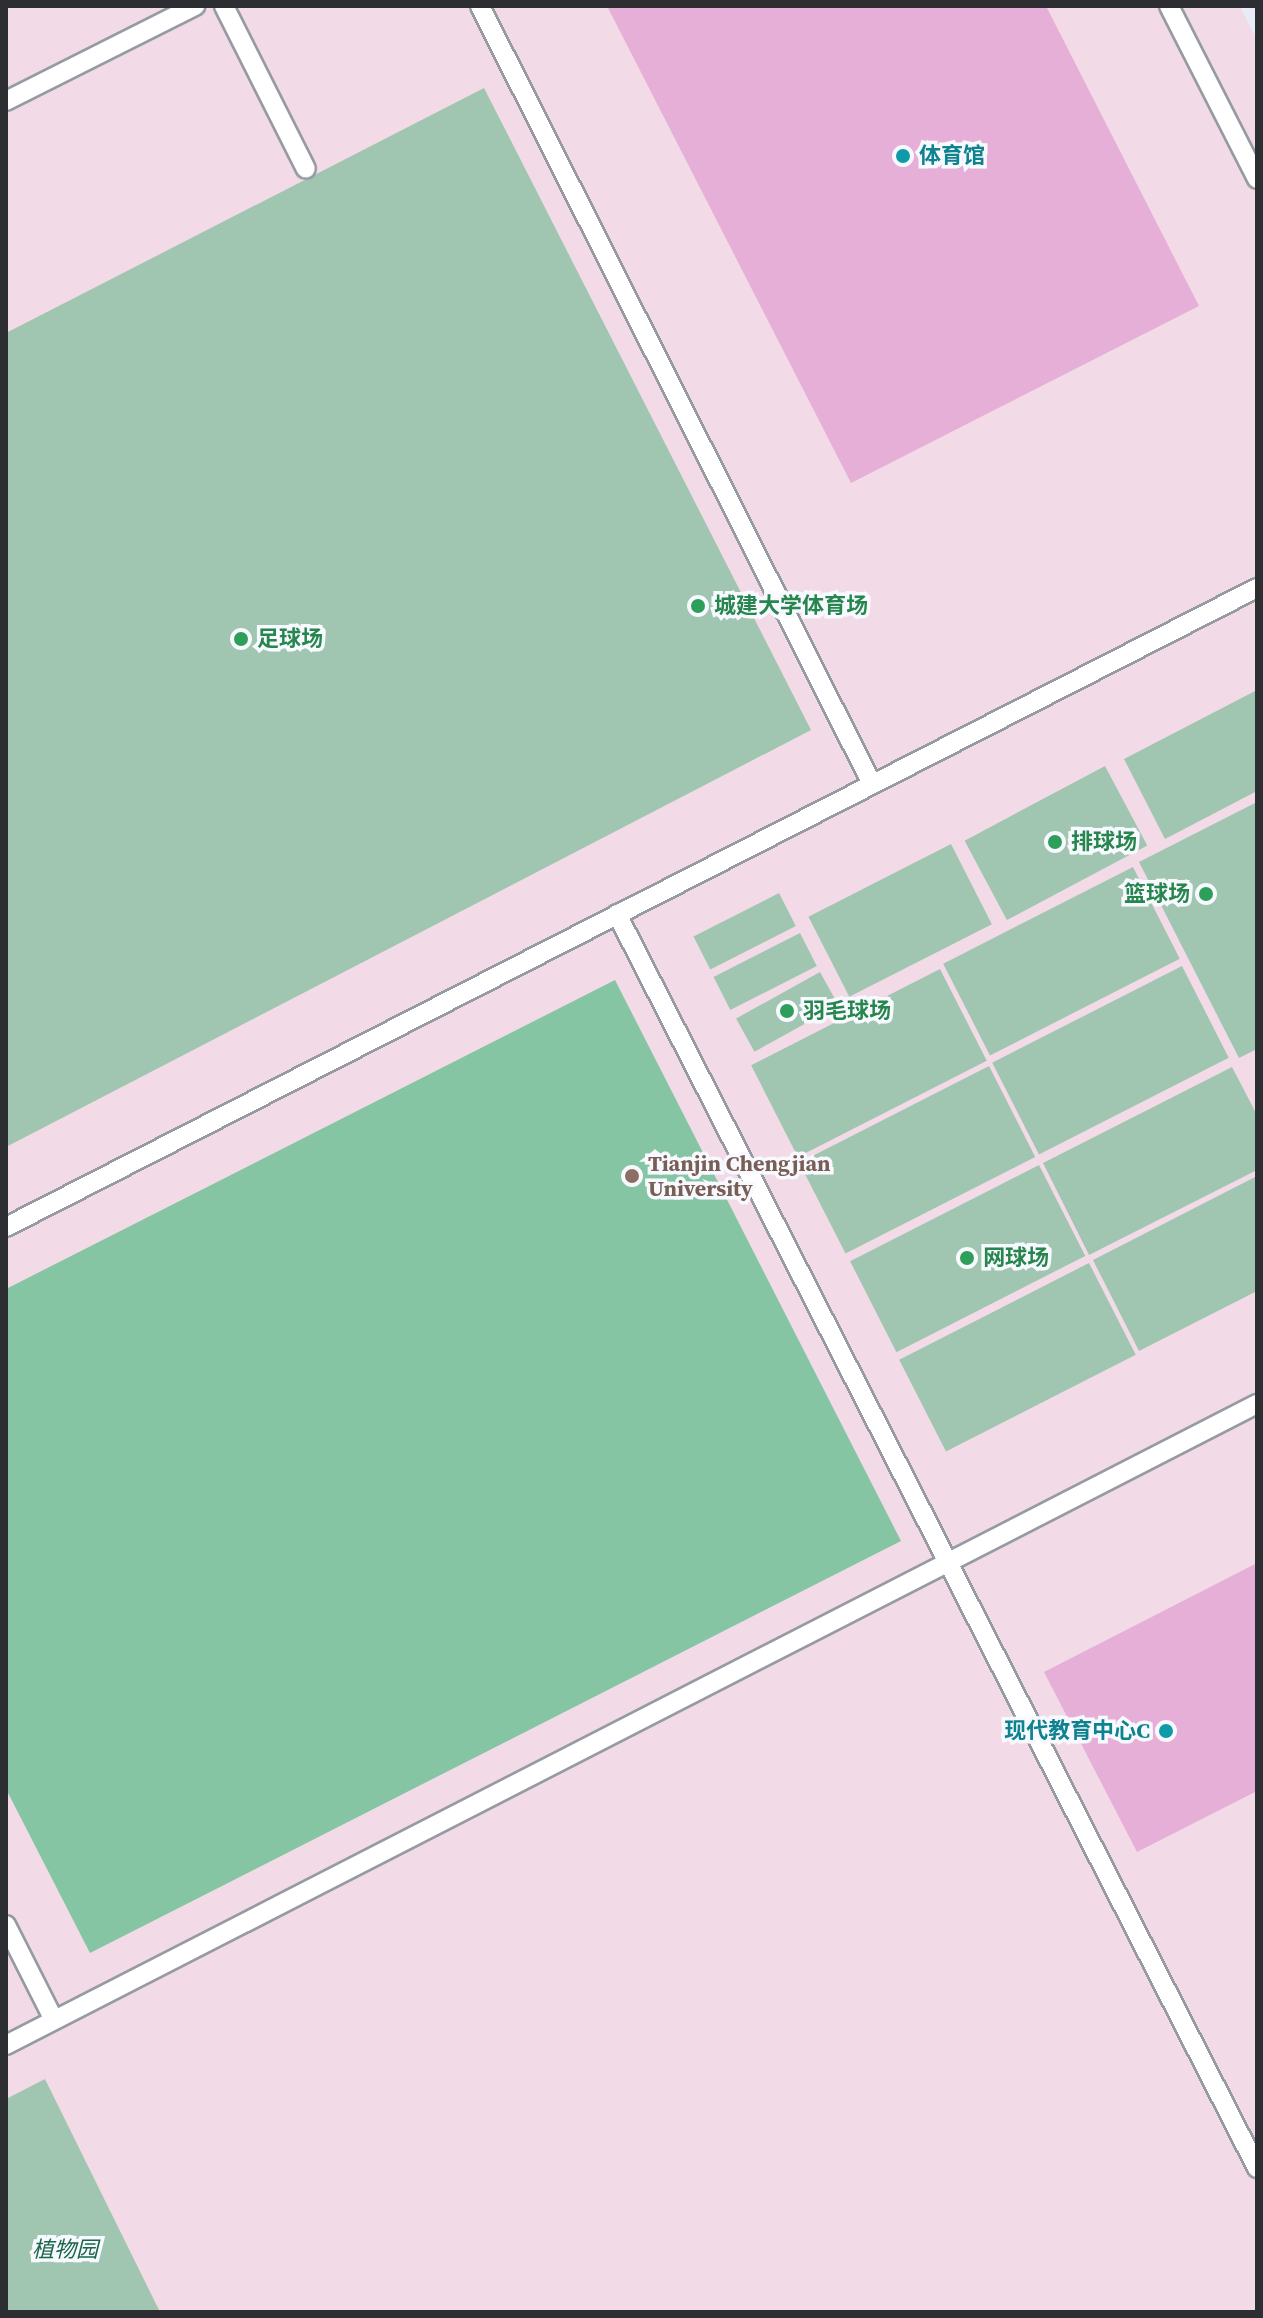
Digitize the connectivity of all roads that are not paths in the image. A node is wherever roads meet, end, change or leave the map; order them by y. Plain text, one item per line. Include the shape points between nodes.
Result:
1 (195, 6) edge
2 (224, 6) edge
3 (480, 6) edge
4 (1169, 6) edge
5 (6, 101) edge
6 (306, 169) dead end
7 (1257, 179) edge
8 (1257, 588) edge
9 (872, 784) junction
10 (617, 914) junction
11 (6, 1227) edge
12 (1257, 1404) edge
13 (947, 1564) junction
14 (6, 1925) edge
15 (54, 2020) junction
16 (6, 2045) edge
17 (1257, 2168) edge

1 - 5 lane
2 - 6 lane
3 - 9 lane
4 - 7 lane
8 - 9 lane
9 - 10 lane
10 - 11 lane
10 - 13 lane
12 - 13 lane
13 - 15 lane
13 - 17 lane
14 - 15 lane
15 - 16 lane

